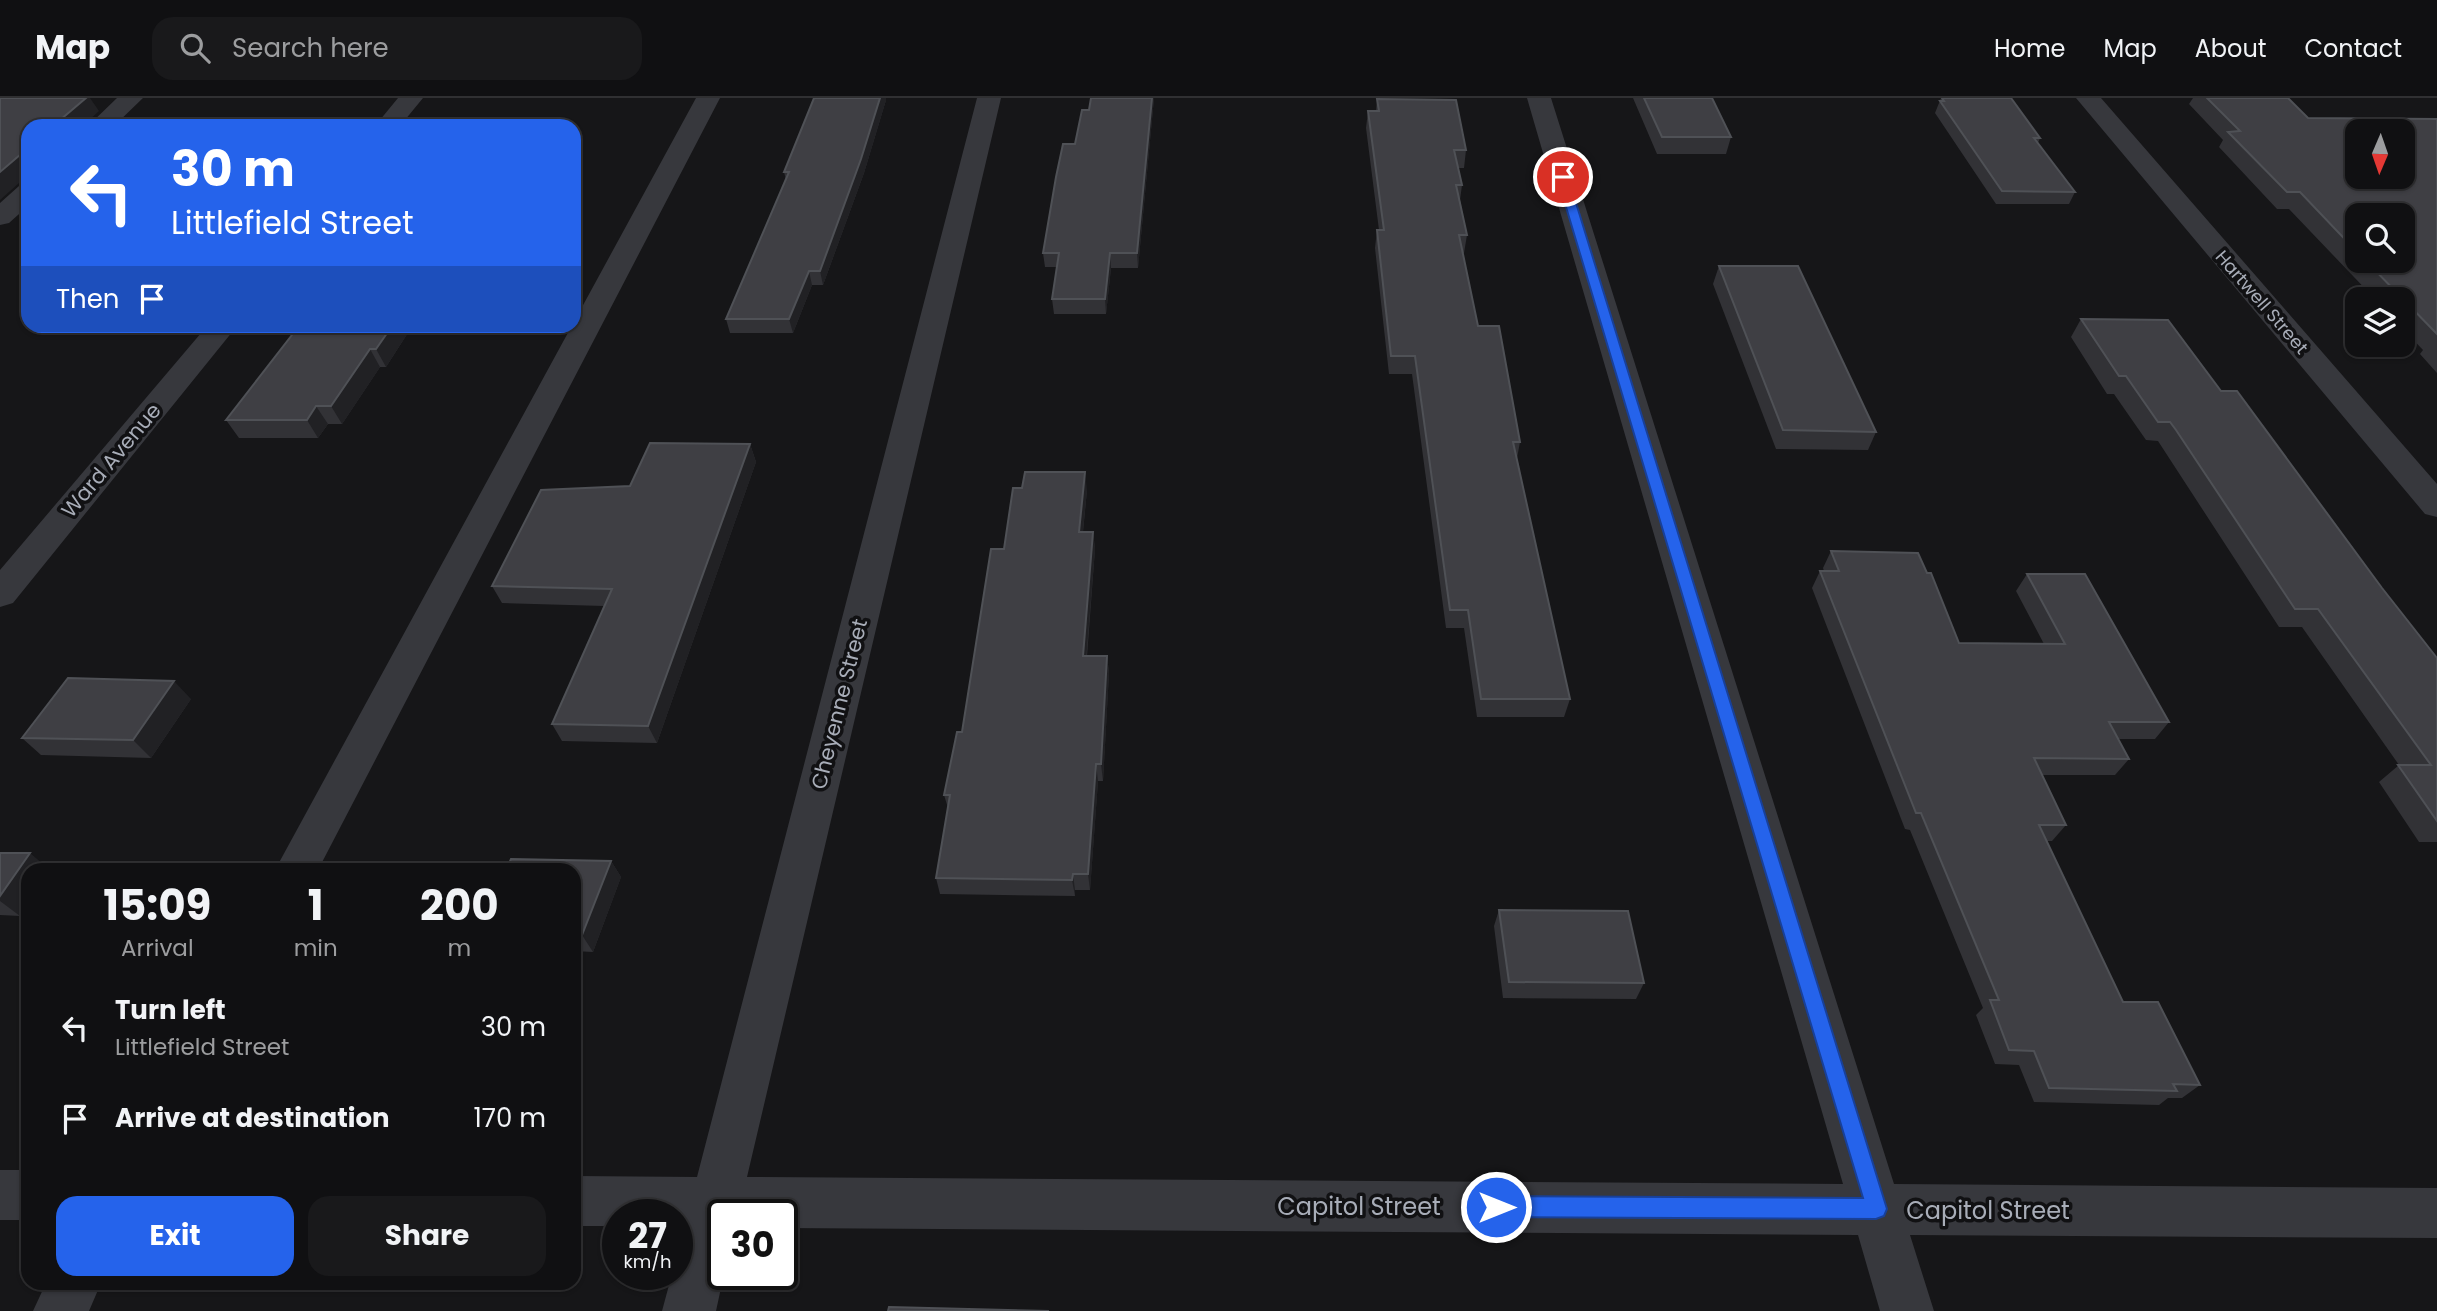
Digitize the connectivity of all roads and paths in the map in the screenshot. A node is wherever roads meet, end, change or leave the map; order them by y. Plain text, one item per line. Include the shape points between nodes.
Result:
1 (131, 98) edge
2 (411, 98) edge
3 (708, 98) edge
4 (989, 98) edge
5 (1539, 98) edge
6 (2088, 98) edge
7 (108, 119) edge
8 (393, 119) edge
9 (21, 198) edge
10 (0, 217) edge
11 (216, 333) edge
12 (2437, 506) edge
13 (0, 594) edge
14 (300, 863) edge
15 (0, 1195) edge
16 (21, 1195) edge
17 (716, 1199) edge
18 (581, 1202) edge
19 (707, 1203) edge
20 (798, 1203) edge
21 (1876, 1209) junction
22 (2437, 1213) edge
23 (707, 1236) edge
24 (71, 1290) edge
25 (60, 1311) edge
26 (689, 1311) edge
27 (1907, 1311) edge

1 - 7 street
2 - 8 street
3 - 14 street
4 - 17 street, Cheyenne Street
5 - 21 street
6 - 12 street, Hartwell Street
9 - 10 street
11 - 13 street, Ward Avenue
15 - 16 street
18 - 19 street, Capitol Street
20 - 21 street, Capitol Street
21 - 22 street, Capitol Street
21 - 27 street
23 - 26 street, Cheyenne Street
24 - 25 street

